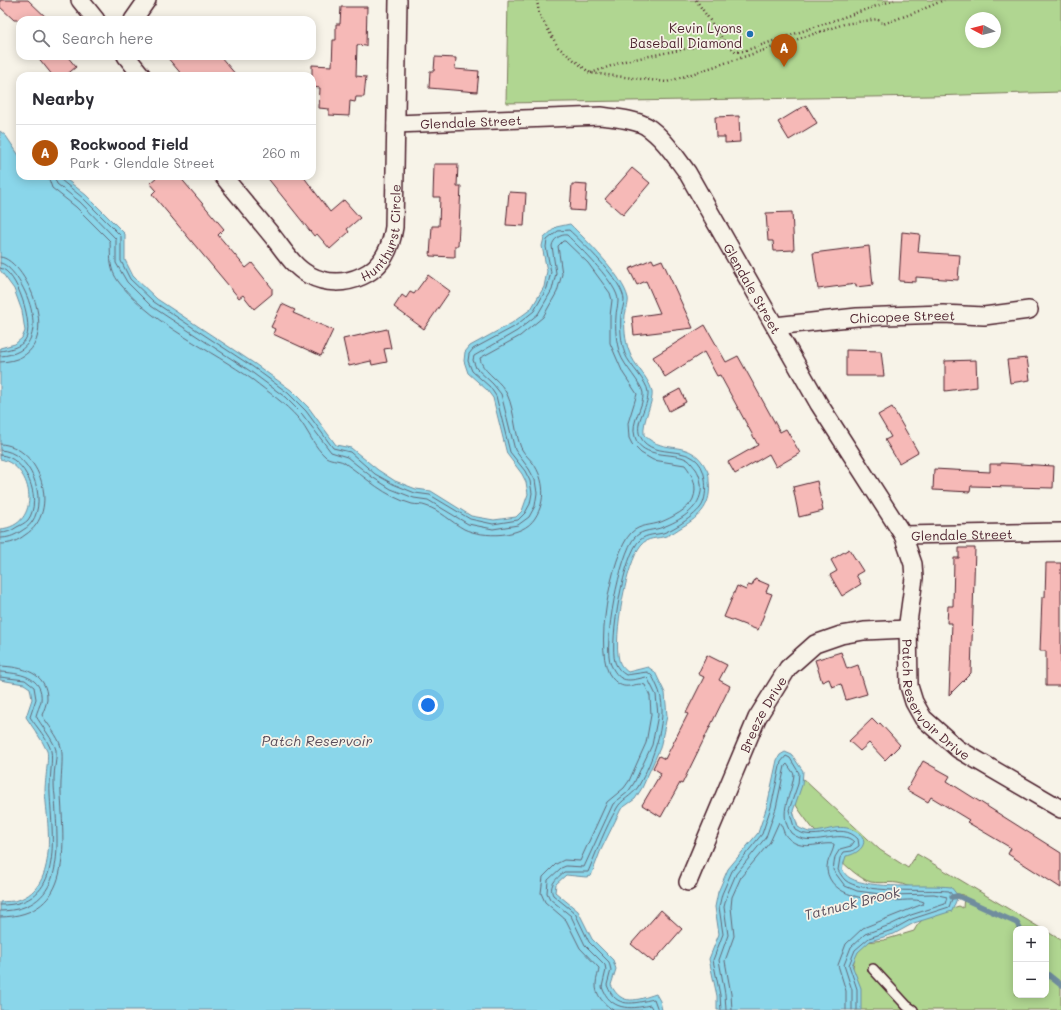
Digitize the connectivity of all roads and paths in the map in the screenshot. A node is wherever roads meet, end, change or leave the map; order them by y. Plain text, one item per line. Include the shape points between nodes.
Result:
1 (80, 0) edge
2 (147, 0) edge
3 (398, 0) edge
4 (538, 0) edge
5 (696, 0) edge
6 (894, 0) edge
7 (944, 0) edge
8 (93, 16) edge
9 (136, 16) edge
10 (724, 41) junction
11 (129, 60) edge
12 (139, 72) edge
13 (590, 73) junction
14 (396, 124) junction
15 (226, 180) edge
16 (1029, 310) dead end
17 (776, 326) junction
18 (1061, 532) edge
19 (903, 535) junction
20 (908, 630) junction
21 (1061, 809) edge
22 (688, 882) dead end
23 (873, 969) dead end
24 (913, 1010) edge

1 - 8 street
2 - 9 street
3 - 14 street, Hunthurst Circle
4 - 13 path via 539,14 558,47
5 - 10 path
6 - 10 path via 744,51 736,52
7 - 13 path via 883,24 878,19 844,24 667,82
10 - 13 path via 626,61
11 - 12 street
14 - 15 street, Hunthurst Circle via 393,236 380,262 356,278 342,282 328,281 309,275 301,269
14 - 17 street, Glendale Street via 601,116 646,125 661,138 687,172
16 - 17 street, Chicopee Street via 984,316 943,314 857,317
17 - 19 street, Glendale Street via 819,404
18 - 19 street, Glendale Street
19 - 20 street, Patch Reservoir Drive via 913,564 914,578
20 - 21 street, Patch Reservoir Drive via 909,686 914,702 924,718 958,749
20 - 22 street, Breeze Drive via 841,635 815,644 788,668 758,718
23 - 24 lane via 906,1006

